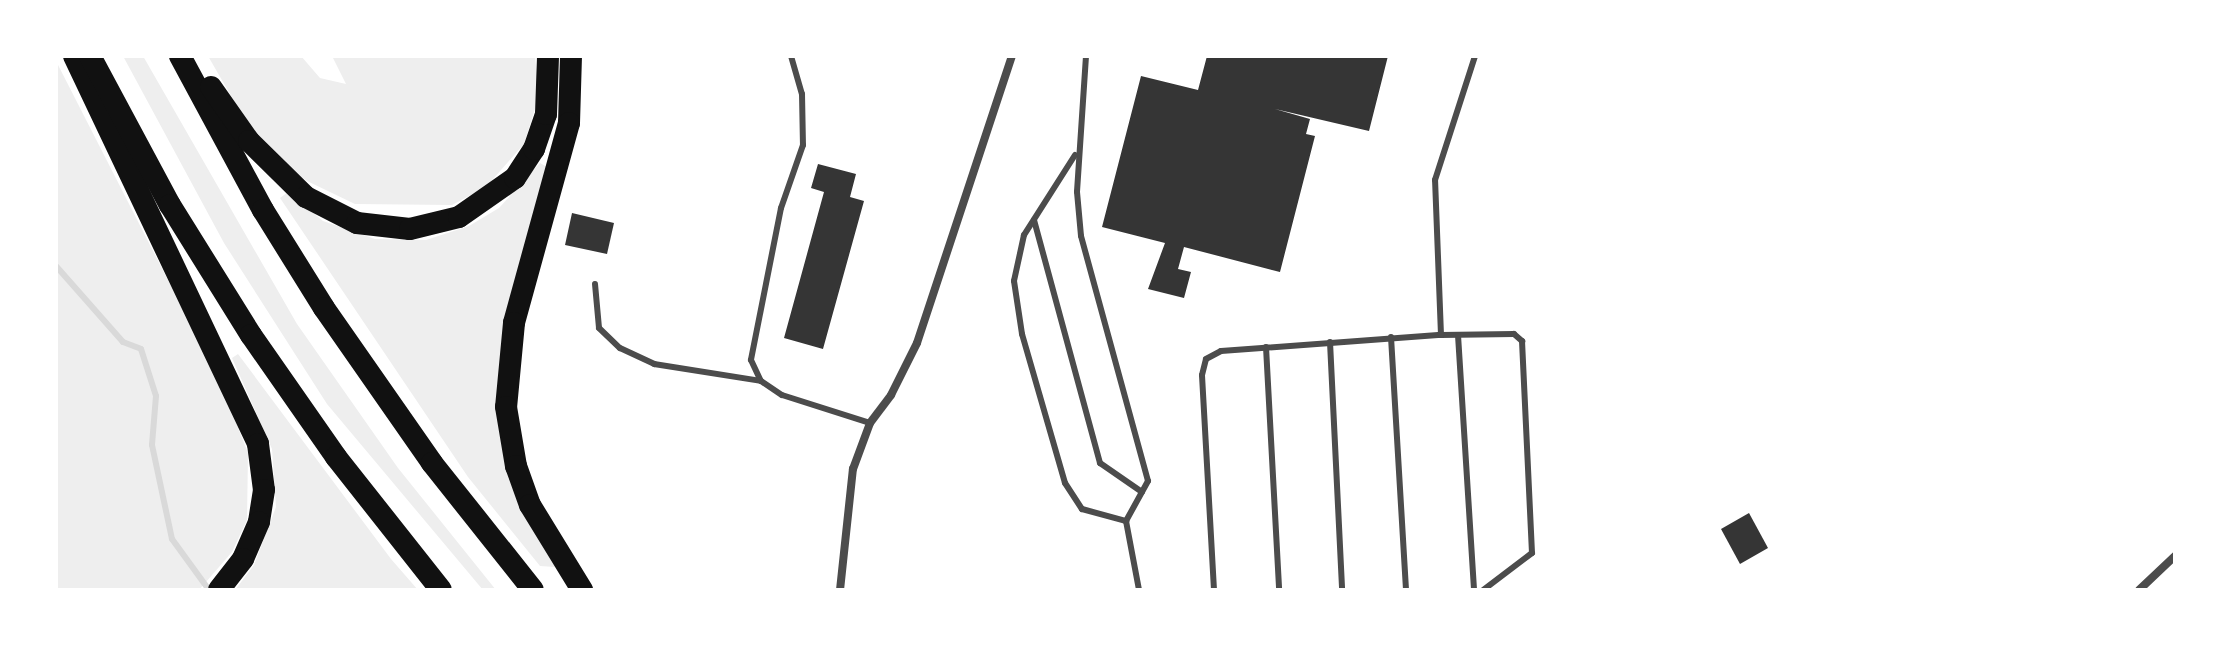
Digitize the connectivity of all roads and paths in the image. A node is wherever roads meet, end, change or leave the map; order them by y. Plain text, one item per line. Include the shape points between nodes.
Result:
1 (74, 56) edge
2 (90, 56) edge
3 (180, 56) edge
4 (190, 56) edge
5 (548, 56) edge
6 (571, 56) edge
7 (791, 56) edge
8 (1012, 56) edge
9 (1086, 56) edge
10 (1475, 56) edge
11 (1077, 152) junction
12 (1034, 220) junction
13 (595, 284) dead end
14 (1441, 335) junction
15 (1458, 335) junction
16 (1391, 337) junction
17 (1330, 342) junction
18 (1266, 347) junction
19 (761, 381) junction
20 (870, 423) junction
21 (1142, 492) junction
22 (1126, 521) junction
23 (2175, 556) edge
24 (219, 590) edge
25 (441, 590) edge
26 (533, 590) edge
27 (582, 590) edge
28 (840, 590) edge
29 (1139, 590) edge
30 (1214, 590) edge
31 (1279, 590) edge
32 (1342, 590) edge
33 (1406, 590) edge
34 (1474, 590) edge
35 (1483, 590) edge
36 (2139, 590) edge

1 - 24 highway via 254,431 264,490 259,522 243,559
2 - 25 highway via 170,205 251,335 336,457
3 - 26 highway via 324,308 432,463
4 - 5 highway via 238,128 288,183 340,217 392,229 459,217 515,178 534,149 546,114
6 - 27 highway via 569,123 514,323 506,407 516,466 530,505
7 - 19 lane via 802,94 803,145 781,208 754,335 751,360
8 - 20 street via 917,343
9 - 11 lane
10 - 14 lane via 1435,180
11 - 12 lane
11 - 21 lane via 1081,236 1145,465 1148,481
12 - 21 lane via 1100,463
12 - 22 lane via 1024,235 1014,281 1022,334 1065,483 1082,509
13 - 19 lane via 599,328 620,348 680,370
14 - 15 lane
14 - 16 lane
15 - 34 lane
15 - 35 lane via 1514,334 1522,341 1532,553
16 - 17 lane
16 - 33 lane
17 - 18 lane
17 - 32 lane
18 - 30 lane via 1221,351 1206,359 1202,375
18 - 31 lane
19 - 20 lane via 782,395
20 - 28 street via 847,491
21 - 22 lane
22 - 29 lane
23 - 36 street

